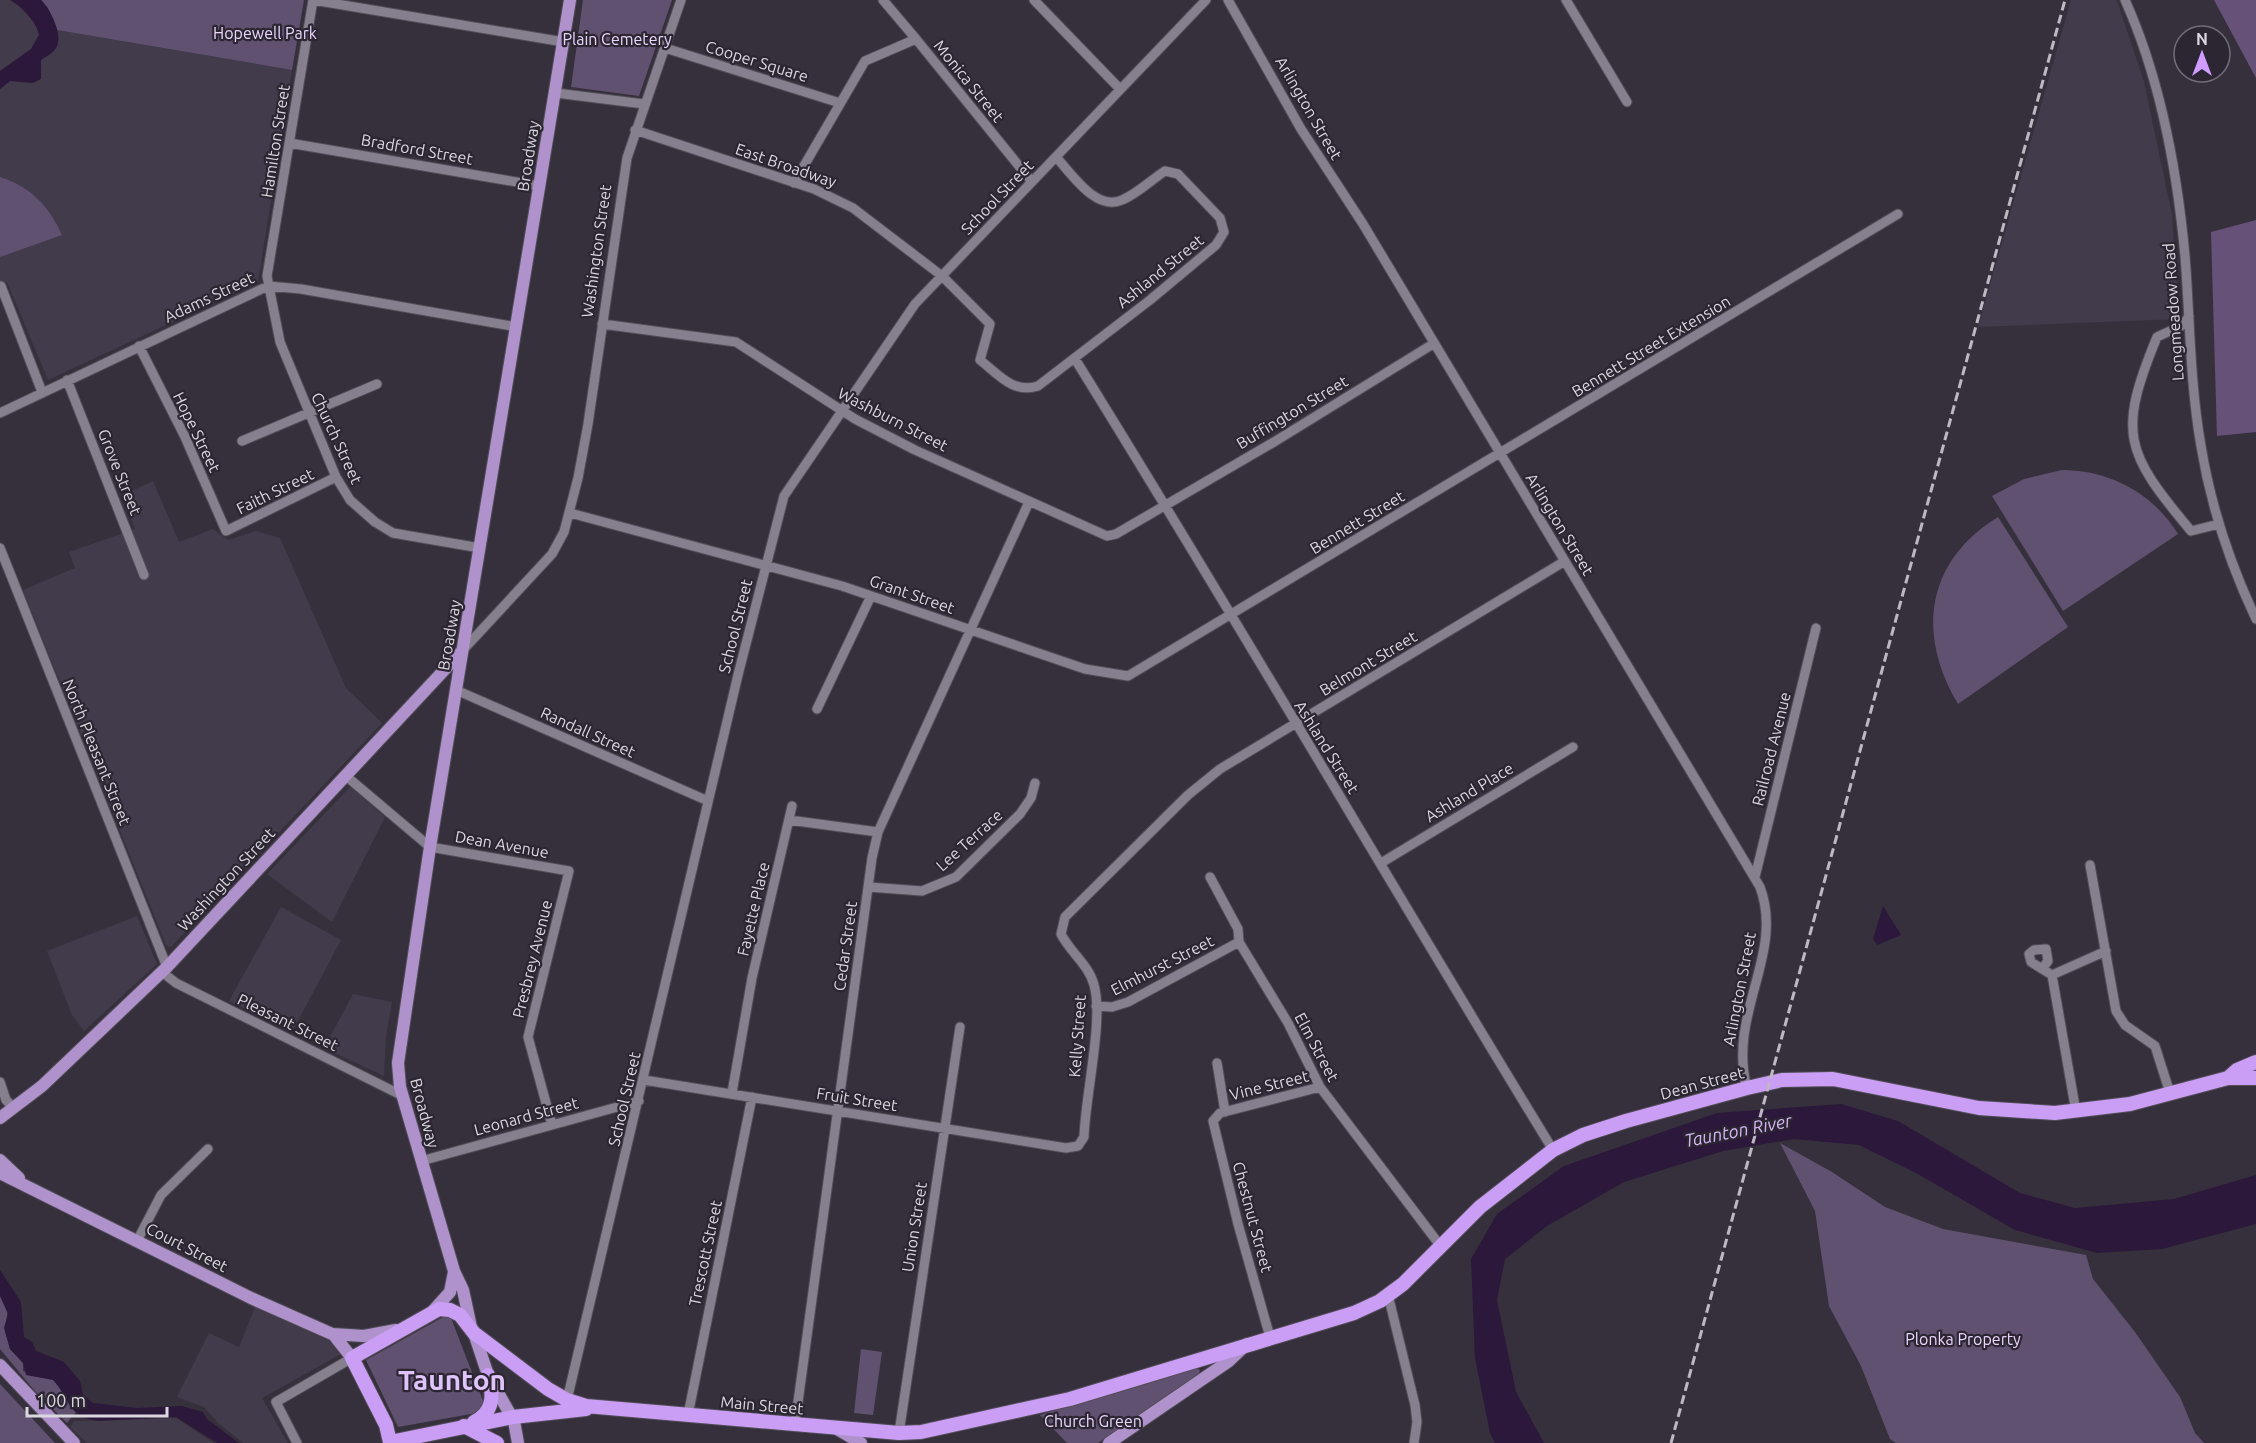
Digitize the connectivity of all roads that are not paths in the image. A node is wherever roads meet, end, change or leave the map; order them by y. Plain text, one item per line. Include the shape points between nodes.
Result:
1 (313, 0) edge
2 (570, 0) edge
3 (681, 0) edge
4 (883, 0) edge
5 (1034, 0) edge
6 (1206, 0) edge
7 (1228, 0) edge
8 (1566, 0) edge
9 (2125, 0) edge
10 (916, 39) junction
11 (564, 42) junction
12 (665, 48) junction
13 (1120, 89) junction
14 (556, 93) junction
15 (1627, 102) dead end
16 (840, 103) junction
17 (644, 104) junction
18 (635, 130) junction
19 (289, 143) junction
20 (1056, 157) junction
21 (1032, 182) junction
22 (794, 183) junction
23 (540, 186) junction
24 (1898, 214) dead end
25 (942, 276) junction
26 (1, 286) edge
27 (268, 286) junction
28 (2188, 316) junction
29 (602, 324) junction
30 (517, 327) junction
31 (1433, 344) junction
32 (139, 346) junction
33 (1075, 359) junction
34 (67, 380) junction
35 (377, 384) dead end
36 (42, 392) junction
37 (841, 411) junction
38 (0, 413) edge
39 (309, 413) junction
40 (242, 441) dead end
41 (1500, 453) junction
42 (336, 477) junction
43 (1029, 502) junction
44 (1166, 505) junction
45 (570, 513) junction
46 (2219, 524) junction
47 (226, 531) joint
48 (0, 548) edge
49 (480, 548) junction
50 (1565, 561) junction
51 (765, 567) junction
52 (144, 575) dead end
53 (871, 596) junction
54 (1230, 616) junction
55 (2256, 619) edge
56 (1816, 628) dead end
57 (971, 630) junction
58 (463, 650) junction
59 (456, 690) junction
60 (817, 709) dead end
61 (1295, 723) junction
62 (1573, 747) dead end
63 (346, 776) junction
64 (1035, 783) dead end
65 (708, 801) junction
66 (792, 806) dead end
67 (789, 820) junction
68 (878, 832) junction
69 (430, 847) junction
70 (1381, 863) junction
71 (2090, 865) dead end
72 (569, 871) joint
73 (1210, 877) dead end
74 (1755, 877) junction
75 (868, 887) junction
76 (1062, 922) joint
77 (1239, 942) junction
78 (2106, 951) junction
79 (2042, 969) dead end
80 (164, 970) junction
81 (2052, 975) junction
82 (1096, 1006) junction
83 (960, 1027) dead end
84 (2256, 1062) edge
85 (1217, 1063) dead end
86 (2228, 1078) junction
87 (2256, 1078) edge
88 (644, 1080) junction
89 (0, 1082) edge
90 (1320, 1087) junction
91 (1747, 1088) junction
92 (732, 1093) junction
93 (2170, 1094) junction
94 (403, 1096) junction
95 (752, 1096) junction
96 (639, 1101) junction
97 (14, 1108) junction
98 (839, 1111) junction
99 (1225, 1112) junction
100 (2076, 1112) junction
101 (0, 1118) edge
102 (552, 1125) junction
103 (945, 1128) junction
104 (1066, 1148) joint
105 (208, 1149) dead end
106 (1553, 1150) junction
107 (0, 1160) edge
108 (421, 1161) junction
109 (0, 1173) edge
110 (29, 1186) junction
111 (137, 1241) junction
112 (1442, 1248) junction
113 (454, 1271) junction
114 (1388, 1295) junction
115 (432, 1311) junction
116 (403, 1329) junction
117 (472, 1330) junction
118 (332, 1334) junction
119 (1270, 1337) junction
120 (1248, 1343) junction
121 (352, 1358) junction
122 (0, 1365) edge
123 (488, 1375) junction
124 (567, 1400) junction
125 (600, 1408) junction
126 (537, 1414) junction
127 (688, 1415) junction
128 (513, 1417) junction
129 (795, 1424) junction
130 (464, 1426) junction
131 (833, 1427) junction
132 (899, 1433) junction
133 (922, 1437) edge
134 (74, 1443) edge
135 (297, 1443) edge
136 (387, 1443) edge
137 (497, 1443) edge
138 (518, 1443) edge
139 (861, 1443) edge
140 (1109, 1443) edge
141 (1414, 1443) edge

1 - 11 street
1 - 19 street, Hamilton Street
2 - 11 main road, Broadway
3 - 12 street, Washington Street
4 - 10 street
5 - 13 street
6 - 13 street, School Street
7 - 31 street, Arlington Street via 1301,129 1363,224
8 - 15 street
9 - 28 street, Longmeadow Road via 2169,140
10 - 16 street, Monica Street via 865,61
10 - 21 street, Monica Street
11 - 14 main road, Broadway
12 - 16 street, Cooper Square
12 - 17 street, Washington Street
13 - 20 street, School Street
14 - 17 street
14 - 23 main road, Broadway
16 - 22 street, Monica Street
17 - 18 street, Washington Street
18 - 22 street, East Broadway
18 - 29 street, Washington Street via 622,184
19 - 23 street, Bradford Street
19 - 27 street, Hamilton Street
20 - 21 street, School Street
20 - 33 street, Ashland Street via 1093,196 1110,203 1125,199 1165,171 1178,174 1220,218 1224,232 1216,245
21 - 25 street, School Street
22 - 25 street, East Broadway via 854,208
23 - 30 main road, Broadway
24 - 41 street, Bennett Street Extension
25 - 33 street, Ashland Street via 990,324 980,360 1008,383 1024,390 1038,386
25 - 37 street, School Street via 910,310
26 - 36 street
27 - 30 street, Adams Street
27 - 32 street, Adams Street
27 - 39 street, Church Street via 283,350
28 - 46 street, Longmeadow Road via 2199,436
28 - 46 street via 2183,325 2157,337 2134,401 2131,429 2144,468 2191,531
29 - 37 street, Washburn Street via 736,342
29 - 45 street, Washington Street
30 - 49 main road, Broadway
31 - 41 street, Arlington Street
31 - 44 street, Buffington Street
32 - 34 street, Adams Street
32 - 47 street, Hope Street
33 - 44 street, Ashland Street
34 - 36 street, Adams Street
34 - 52 street, Grove Street
35 - 39 street
36 - 38 street, Adams Street
37 - 43 street, Washburn Street
37 - 51 street, School Street via 784,496
39 - 40 street
39 - 42 street, Church Street
41 - 50 street, Arlington Street
41 - 54 street, Bennett Street
42 - 47 street, Faith Street
42 - 49 street, Church Street via 350,500 389,531
43 - 44 street, Washburn Street via 1107,536
43 - 57 street, Cedar Street
44 - 54 street, Ashland Street
45 - 51 street, Grant Street
45 - 58 street, Washington Street via 552,554
46 - 55 street, Longmeadow Road
48 - 80 street, North Pleasant Street
49 - 58 main road, Broadway
50 - 61 street, Belmont Street
50 - 74 street, Arlington Street
51 - 53 street, Grant Street
51 - 65 street, School Street
53 - 57 street, Grant Street
53 - 60 street
54 - 57 street, Grant Street via 1141,671 1123,676 1085,669
54 - 61 street, Ashland Street
56 - 74 street, Railroad Avenue
57 - 68 street, Cedar Street
58 - 59 main road, Broadway
58 - 63 main road, Washington Street
59 - 65 street, Randall Street
59 - 69 main road, Broadway
61 - 70 street, Ashland Street
61 - 76 street, Belmont Street via 1192,791
62 - 70 street, Ashland Place
63 - 69 street
63 - 80 main road, Washington Street
64 - 75 street, Lee Terrace via 1020,814 956,877 922,891
65 - 88 street, School Street
66 - 67 street, Fayette Place
67 - 68 street
67 - 92 street, Fayette Place via 752,978
68 - 75 street, Cedar Street
69 - 72 street, Dean Avenue
69 - 94 main road, Broadway via 400,1039 398,1063
70 - 106 street, Ashland Street
71 - 78 street
72 - 102 street, Presbrey Avenue via 528,1037
73 - 77 street, Elm Street via 1238,929
74 - 91 street, Arlington Street via 1765,904 1767,939 1741,1049
75 - 98 street, Cedar Street
76 - 82 street, Kelly Street via 1064,939 1094,984
77 - 82 street, Elmhurst Street via 1136,998 1112,1007
77 - 90 street, Elm Street via 1288,1023
78 - 81 street
78 - 93 street via 2116,1011 2125,1025 2155,1046
79 - 81 street
80 - 94 street, Pleasant Street via 176,984
80 - 97 main road, Washington Street
81 - 100 street
82 - 104 street, Kelly Street via 1084,1137 1078,1146
83 - 103 street, Union Street
84 - 86 highway, Dean Street
85 - 99 street
86 - 87 highway, Dean Street
86 - 93 highway, Dean Street
88 - 92 street, Fruit Street
88 - 96 street, School Street
89 - 97 street via 6,1100
90 - 99 street, Vine Street
90 - 112 street, Elm Street
91 - 100 highway, Dean Street via 1782,1080 1833,1079 1979,1108
91 - 106 highway, Dean Street via 1626,1121
92 - 95 street, Fruit Street
93 - 100 highway, Dean Street
94 - 108 main road, Broadway
95 - 98 street, Fruit Street
95 - 127 street, Trescott Street
96 - 102 street, Leonard Street
96 - 124 street, School Street
97 - 101 main road, Washington Street
98 - 103 street, Fruit Street
98 - 129 street, Cedar Street
99 - 119 street, Chestnut Street via 1214,1117 1213,1128
102 - 108 street, Leonard Street
103 - 104 street, Fruit Street
103 - 132 street, Union Street
105 - 111 street via 161,1195
106 - 112 highway, Dean Street via 1480,1206
107 - 110 main road, Court Street
108 - 113 main road, Broadway
109 - 110 main road, Court Street
110 - 111 main road, Court Street
111 - 118 main road, Court Street
112 - 114 highway, Dean Street
113 - 115 main road via 450,1292
113 - 117 main road, Broadway via 464,1290
114 - 119 highway, Dean Street via 1354,1313
114 - 141 street via 1415,1405
115 - 116 highway
115 - 117 highway, Main Street via 454,1311
116 - 118 main road, Court Street via 364,1336
116 - 121 highway
117 - 123 main road, Broadway
117 - 124 highway, Main Street
118 - 121 main road, Court Street
119 - 120 highway, Dean Street
120 - 133 highway via 1070,1399
120 - 140 main road via 1229,1361
121 - 135 street via 276,1402
121 - 136 highway via 386,1425
122 - 134 main road
123 - 128 main road, Broadway
123 - 130 highway via 492,1393 489,1411
124 - 125 highway, Main Street
124 - 126 highway
125 - 126 highway, Main Street
125 - 127 highway, Main Street
126 - 128 highway, Main Street
127 - 129 highway, Main Street
128 - 130 highway, Main Street
128 - 138 main road, Broadway
129 - 131 highway, Main Street
130 - 136 highway, Main Street
130 - 137 highway
131 - 132 highway, Main Street
131 - 139 main road
132 - 133 highway, Main Street

